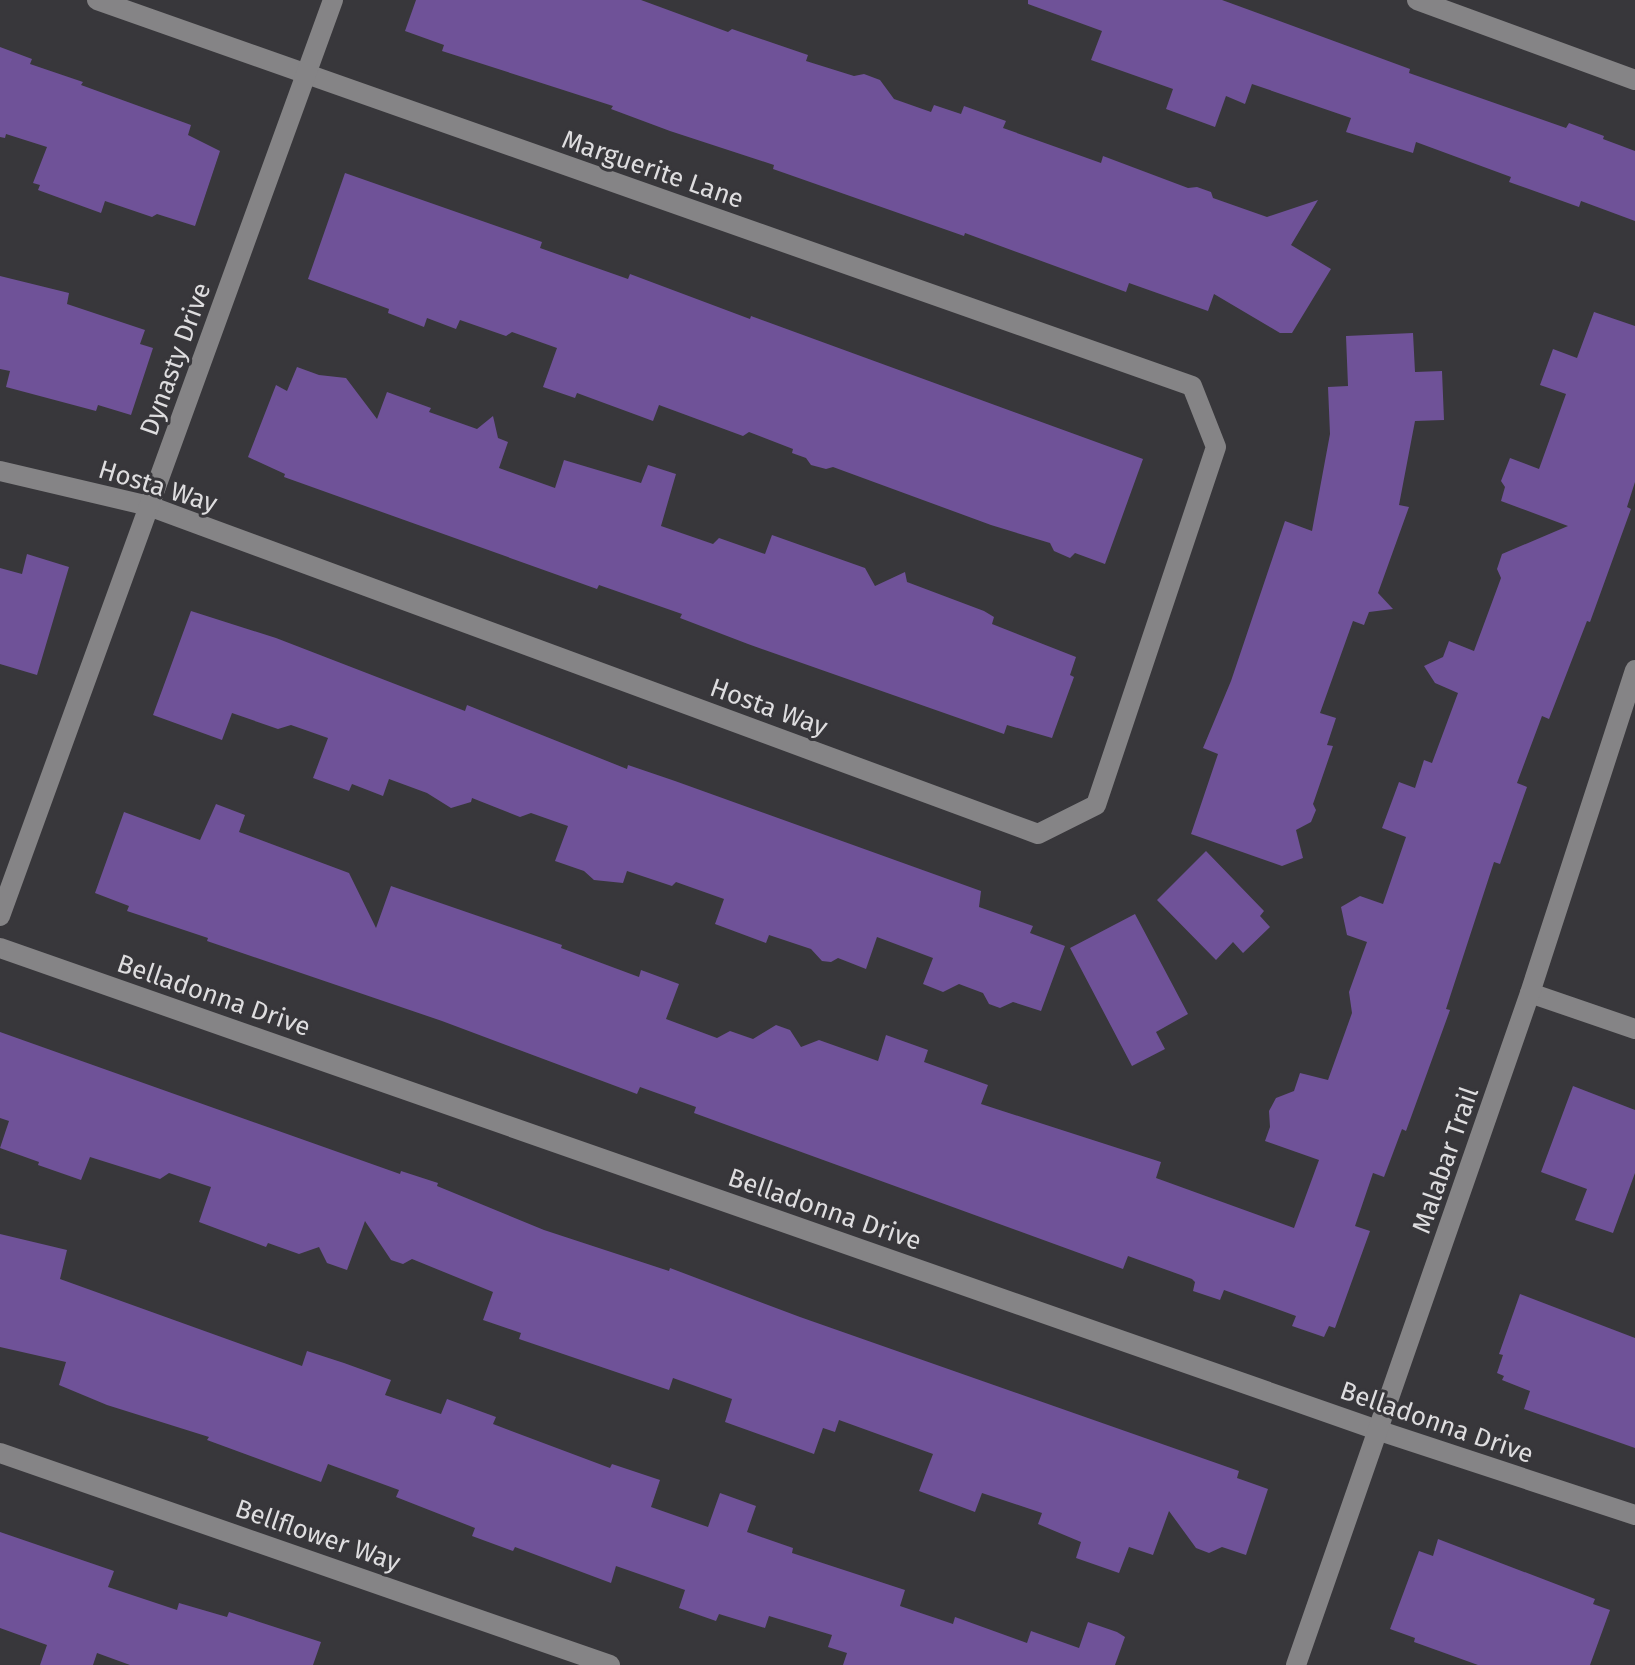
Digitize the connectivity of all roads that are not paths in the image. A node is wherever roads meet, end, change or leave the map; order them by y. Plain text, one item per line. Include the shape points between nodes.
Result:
1 (97, 0) edge
2 (333, 0) edge
3 (1417, 0) edge
4 (306, 74) junction
5 (1635, 80) edge
6 (1192, 386) joint
7 (0, 471) edge
8 (149, 506) junction
9 (1635, 670) edge
10 (0, 916) edge
11 (0, 948) edge
12 (1530, 993) junction
13 (1635, 1029) edge
14 (1380, 1431) junction
15 (4, 1454) edge
16 (1635, 1515) edge
17 (610, 1665) edge
18 (1296, 1665) edge

1 - 4 street, Marguerite Lane
2 - 4 street, Dynasty Drive
3 - 5 street
4 - 6 street, Marguerite Lane
4 - 8 street, Dynasty Drive
6 - 8 street, Hosta Way via 1216,447 1096,805 1038,834
7 - 8 street, Hosta Way
8 - 10 street, Dynasty Drive
9 - 12 street, Malabar Trail
11 - 14 street, Belladonna Drive
12 - 13 street
12 - 14 street, Malabar Trail
14 - 16 street, Belladonna Drive
14 - 18 street, Malabar Trail
15 - 17 street, Bellflower Way

